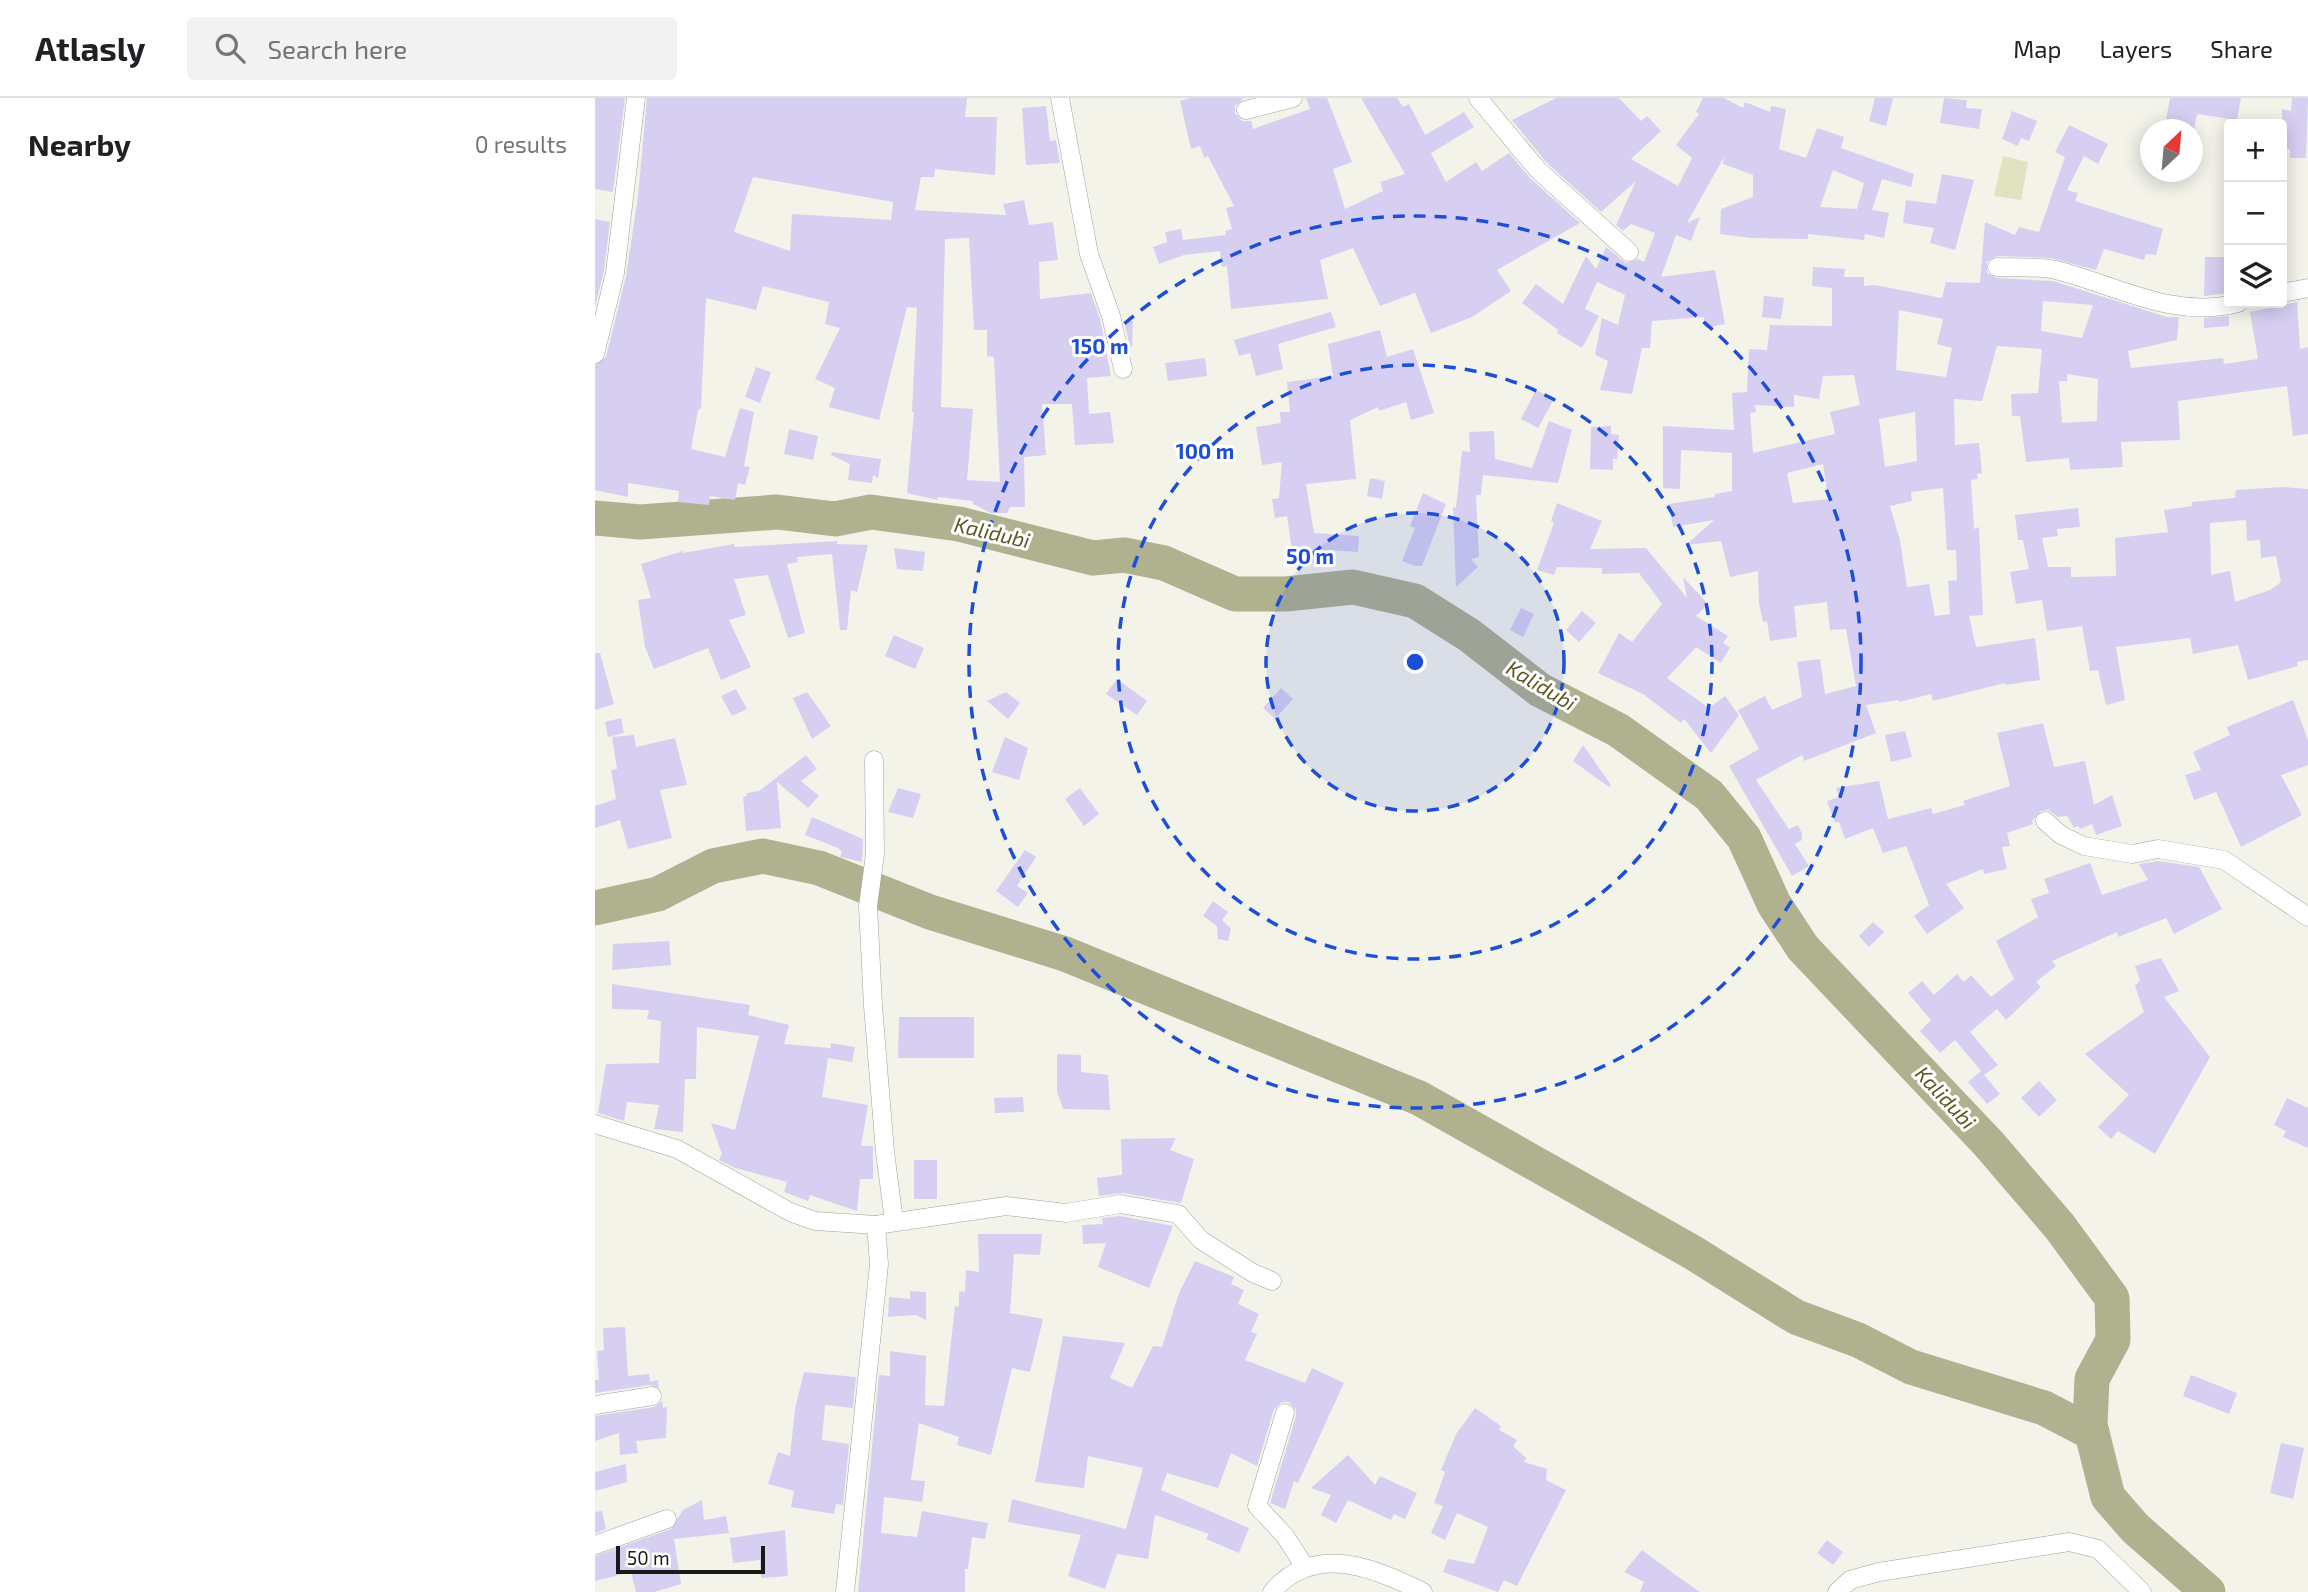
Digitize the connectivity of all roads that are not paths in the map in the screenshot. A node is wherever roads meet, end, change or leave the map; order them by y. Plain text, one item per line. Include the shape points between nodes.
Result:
1 (636, 98) edge
2 (1060, 98) edge
3 (1293, 98) edge
4 (1478, 98) edge
5 (1247, 110) dead end
6 (1629, 251) dead end
7 (1997, 267) dead end
8 (2308, 288) edge
9 (2287, 292) edge
10 (2224, 306) edge
11 (595, 354) edge
12 (1123, 369) dead end
13 (874, 760) dead end
14 (2045, 821) dead end
15 (2308, 917) edge
16 (595, 1124) edge
17 (894, 1221) junction
18 (876, 1225) junction
19 (1272, 1280) dead end
20 (652, 1396) dead end
21 (595, 1405) edge
22 (1285, 1413) dead end
23 (667, 1519) dead end
24 (595, 1545) edge
25 (1305, 1567) junction
26 (1413, 1590) edge
27 (845, 1592) edge
28 (1272, 1592) edge
29 (1837, 1592) edge
30 (2142, 1592) edge

1 - 11 street via 615,273
2 - 12 street via 1089,254 1111,316
3 - 5 street
4 - 6 street via 1538,170
7 - 10 street via 2052,269 2135,298 2180,306
8 - 9 street
13 - 17 street via 875,854 869,906 873,1006
14 - 15 street via 2084,846 2131,854 2158,849 2224,860
16 - 18 street via 677,1149 790,1212 815,1221
17 - 18 street
17 - 19 street via 1006,1206 1066,1213 1120,1204 1178,1214 1201,1240
18 - 27 street via 879,1264
20 - 21 street
22 - 25 street via 1258,1506
23 - 24 street
25 - 26 street via 1338,1561
25 - 28 street
29 - 30 street via 1850,1580 1879,1572 2069,1542 2098,1549

